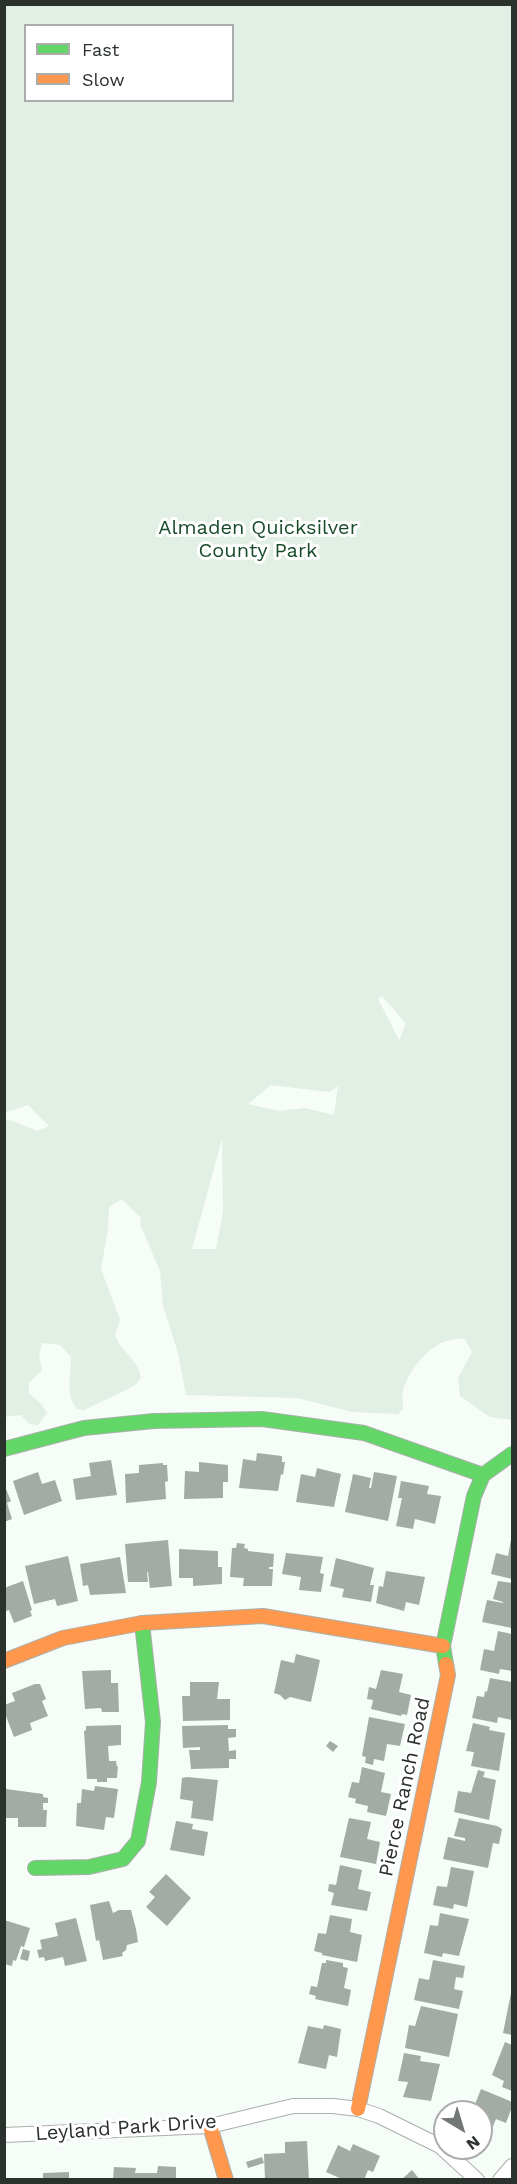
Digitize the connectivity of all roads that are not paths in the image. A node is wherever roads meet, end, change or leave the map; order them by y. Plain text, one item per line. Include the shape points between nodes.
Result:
1 (4, 1449) edge
2 (513, 1454) edge
3 (483, 1475) junction
4 (142, 1623) junction
5 (443, 1646) junction
6 (4, 1661) edge
7 (35, 1868) dead end
8 (358, 2109) junction
9 (210, 2126) junction
10 (4, 2135) edge
11 (513, 2166) edge
12 (226, 2180) edge
13 (477, 2180) edge
14 (500, 2180) edge

1 - 3 street via 84,1428 154,1421 262,1419 364,1433
2 - 3 street
3 - 5 street, Pierce Ranch Road via 474,1496
4 - 5 street via 263,1616
4 - 6 street via 63,1638
4 - 7 street via 153,1722 149,1782 138,1841 123,1859 89,1867
5 - 8 street, Pierce Ranch Road via 448,1675
8 - 9 street, Leyland Park Drive via 293,2106
8 - 13 street, Leyland Park Drive via 440,2146
9 - 10 street, Leyland Park Drive
9 - 12 street
11 - 14 street

